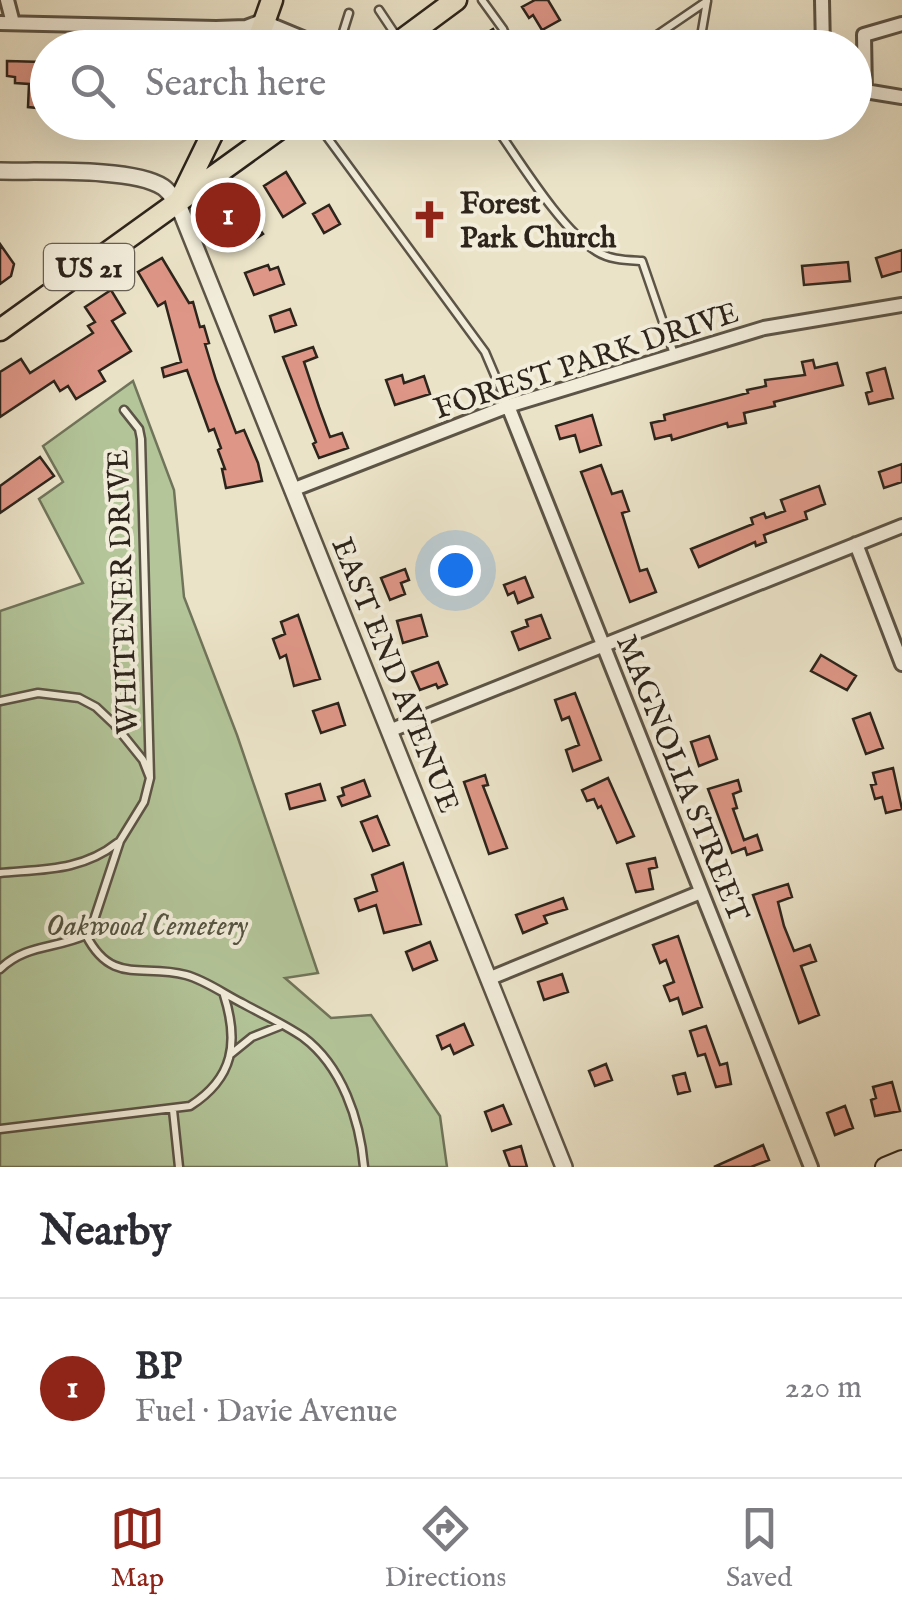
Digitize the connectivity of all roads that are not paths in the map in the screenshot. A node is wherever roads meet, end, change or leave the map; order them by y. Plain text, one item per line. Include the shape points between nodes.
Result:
1 (8, 0) edge
2 (272, 0) edge
3 (456, 0) edge
4 (482, 0) edge
5 (707, 0) edge
6 (822, 0) edge
7 (379, 10) dead end
8 (349, 13) dead end
9 (6, 23) edge
10 (902, 24) edge
11 (422, 25) junction
12 (216, 28) junction
13 (224, 30) edge
14 (249, 30) edge
15 (260, 30) edge
16 (344, 30) edge
17 (388, 30) edge
18 (415, 30) edge
19 (425, 30) edge
20 (503, 30) edge
21 (664, 30) edge
22 (702, 30) edge
23 (823, 30) edge
24 (872, 33) edge
25 (872, 92) edge
26 (902, 97) edge
27 (209, 140) edge
28 (251, 140) edge
29 (329, 140) edge
30 (505, 140) edge
31 (0, 171) edge
32 (178, 204) junction
33 (900, 306) edge
34 (902, 323) edge
35 (0, 330) edge
36 (674, 356) junction
37 (508, 406) junction
38 (124, 410) dead end
39 (292, 490) junction
40 (902, 526) edge
41 (856, 544) junction
42 (603, 646) junction
43 (902, 664) edge
44 (2, 699) edge
45 (389, 731) junction
46 (150, 778) junction
47 (120, 842) junction
48 (0, 873) edge
49 (701, 892) junction
50 (86, 935) junction
51 (0, 969) edge
52 (488, 979) junction
53 (224, 994) junction
54 (282, 1026) junction
55 (230, 1055) junction
56 (173, 1110) junction
57 (0, 1129) edge
58 (902, 1160) edge
59 (179, 1167) edge
60 (364, 1167) edge
61 (564, 1167) edge
62 (811, 1167) edge
63 (885, 1167) edge

1 - 9 street
2 - 15 main road
3 - 11 main road
4 - 20 lane
5 - 21 lane
5 - 22 lane
6 - 23 street
7 - 17 lane
8 - 16 lane
9 - 12 street
10 - 24 street
11 - 18 main road
11 - 19 lane
12 - 13 street
12 - 14 street
25 - 26 street
27 - 32 main road, US 21
28 - 32 main road
29 - 37 lane via 485,352
30 - 36 lane via 596,251 642,262
31 - 32 street via 147,179
32 - 35 main road, US 21
32 - 39 street, EAST END AVENUE
33 - 34 street
33 - 36 street, FOREST PARK DRIVE via 764,328
36 - 37 street, FOREST PARK DRIVE
37 - 39 street, FOREST PARK DRIVE
37 - 42 street, MAGNOLIA STREET
38 - 46 lane, WHITENER DRIVE via 141,440
39 - 45 street, EAST END AVENUE
40 - 41 street
41 - 42 street
41 - 43 street
42 - 45 street
42 - 49 street, MAGNOLIA STREET
44 - 46 lane via 58,693 96,707 132,744
45 - 52 street, EAST END AVENUE
46 - 47 lane
47 - 48 lane via 74,866
47 - 50 lane
49 - 52 street
49 - 62 street, MAGNOLIA STREET
50 - 51 lane via 32,948
50 - 53 lane via 98,956 115,966 192,976
52 - 61 street, EAST END AVENUE
53 - 54 lane
53 - 55 lane
54 - 55 lane
54 - 60 lane via 320,1053 338,1079 353,1110
55 - 56 lane via 208,1095
56 - 57 lane
56 - 59 lane
58 - 63 main road

